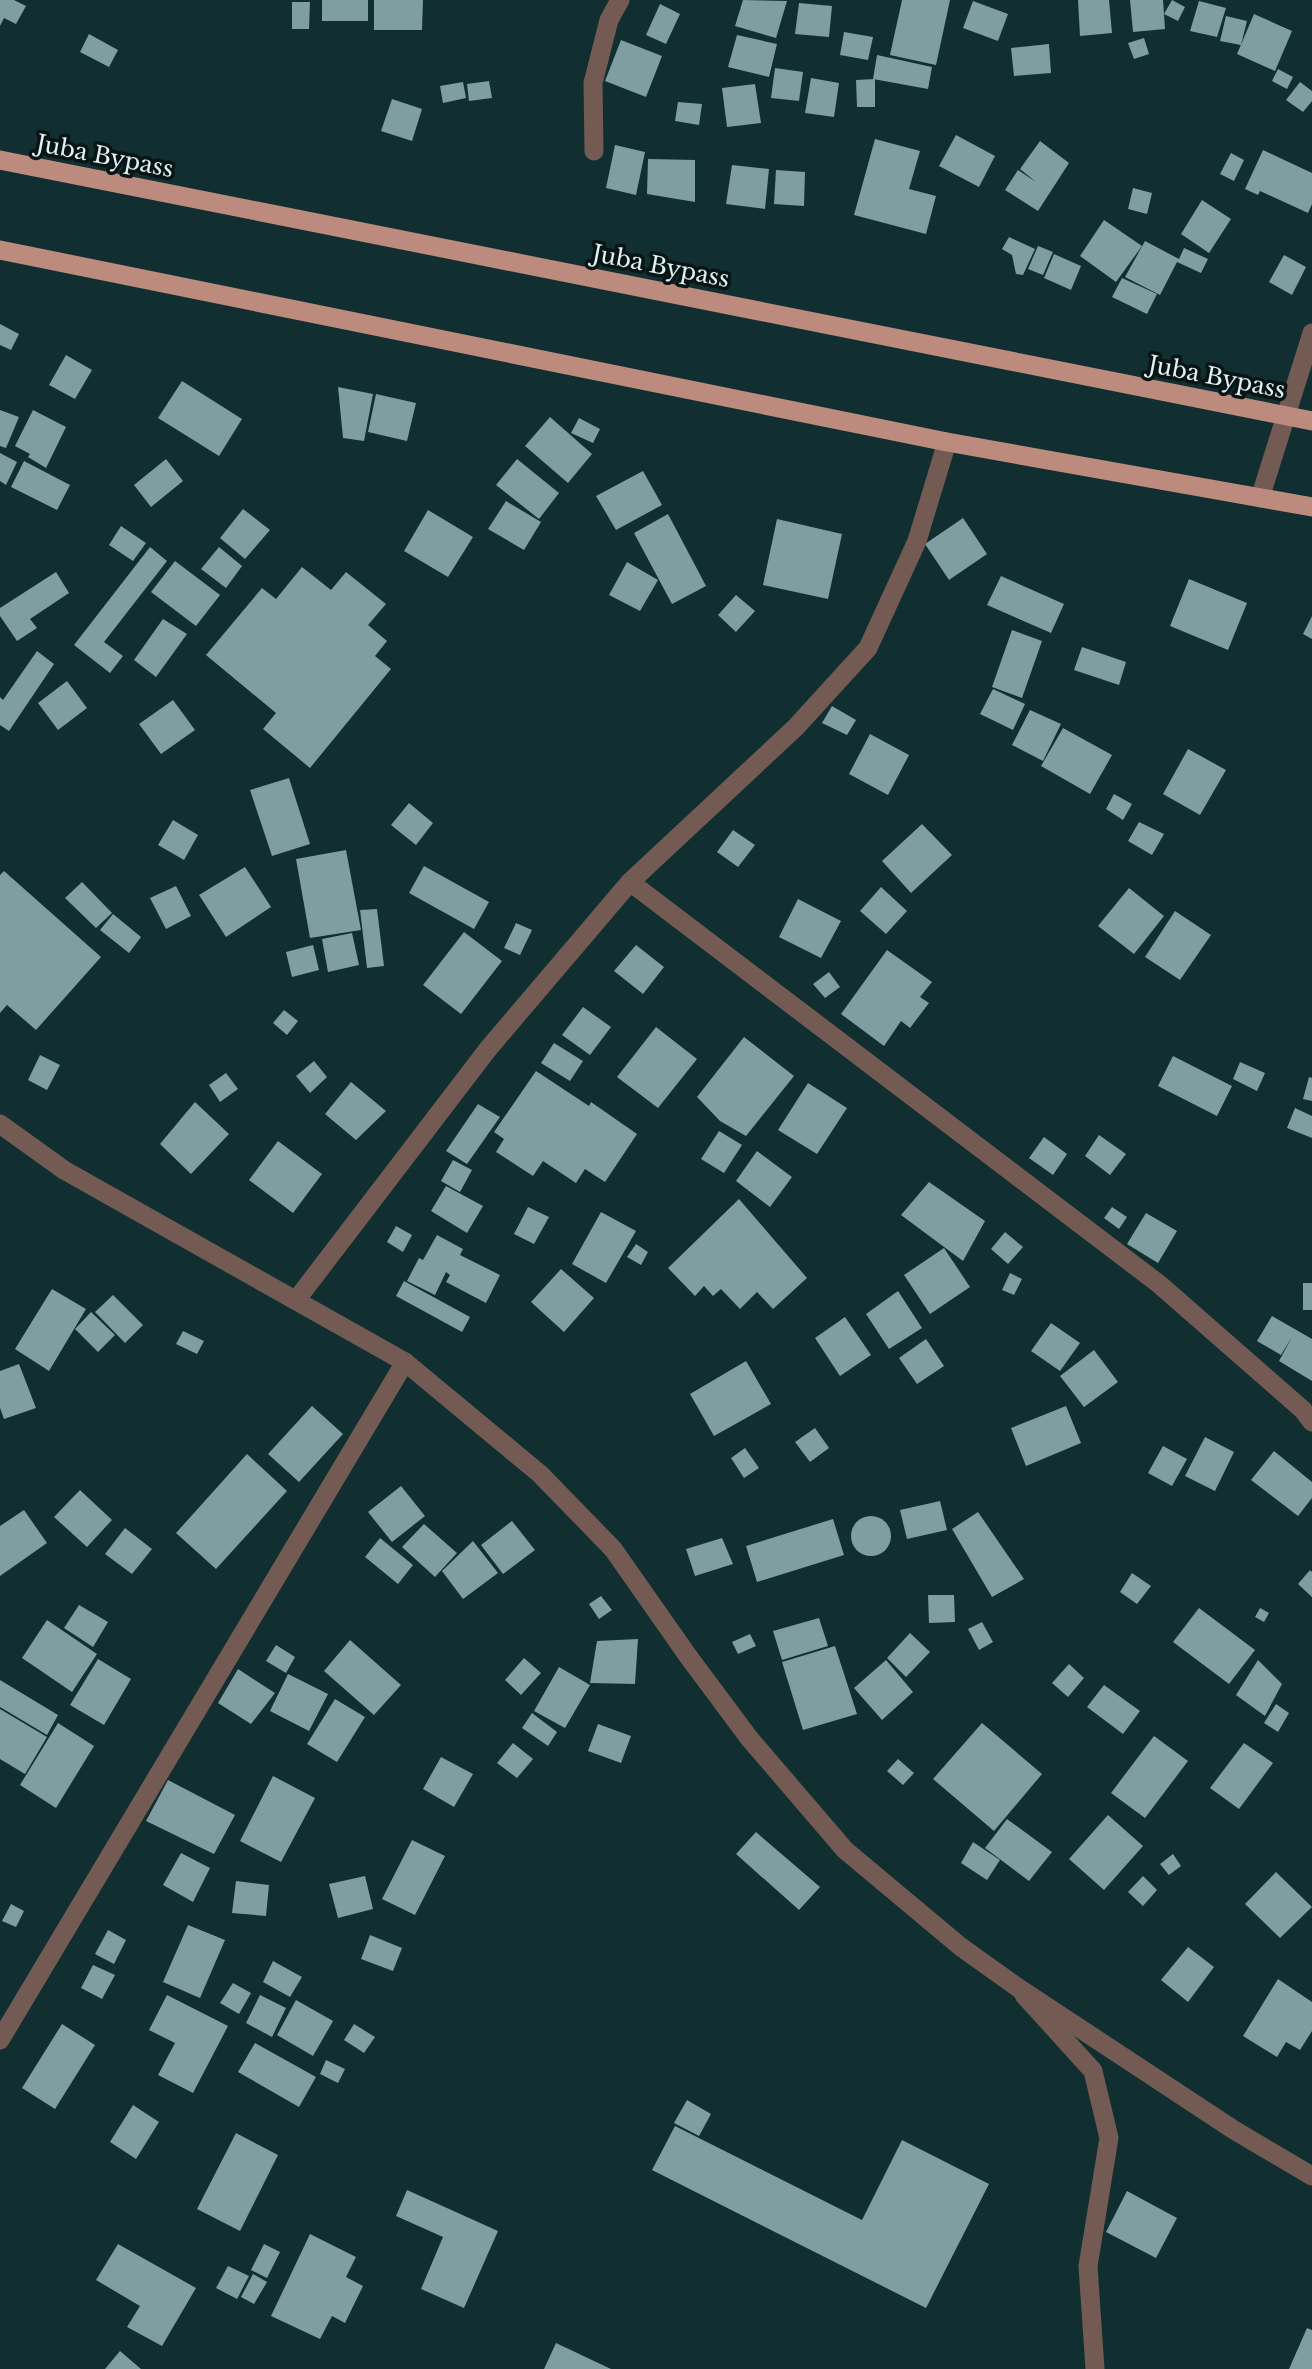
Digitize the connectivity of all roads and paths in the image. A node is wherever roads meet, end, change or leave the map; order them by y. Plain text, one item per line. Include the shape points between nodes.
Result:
1 (620, 0) edge
2 (594, 151) dead end
3 (0, 160) edge
4 (0, 250) edge
5 (1312, 333) edge
6 (1286, 416) junction
7 (1312, 421) edge
8 (947, 442) junction
9 (1260, 498) junction
10 (1312, 507) edge
11 (630, 883) junction
12 (0, 1124) edge
13 (297, 1299) junction
14 (405, 1362) junction
15 (1312, 1422) edge
16 (1017, 1987) junction
17 (0, 2040) edge
18 (1312, 2176) edge
19 (1096, 2369) edge

1 - 2 street via 593,83
3 - 6 main road, Juba Bypass
4 - 8 main road
5 - 6 street
6 - 7 main road, Juba Bypass
6 - 9 street
8 - 9 main road
8 - 11 street via 917,541 868,649 796,727
9 - 10 main road
11 - 13 street via 488,1049
11 - 15 street via 1159,1284
12 - 13 street via 64,1170
13 - 14 street
14 - 16 street via 540,1474 613,1549 749,1738 845,1850 961,1947
14 - 17 street
16 - 18 street
16 - 19 street via 1093,2071 1109,2138 1088,2266

